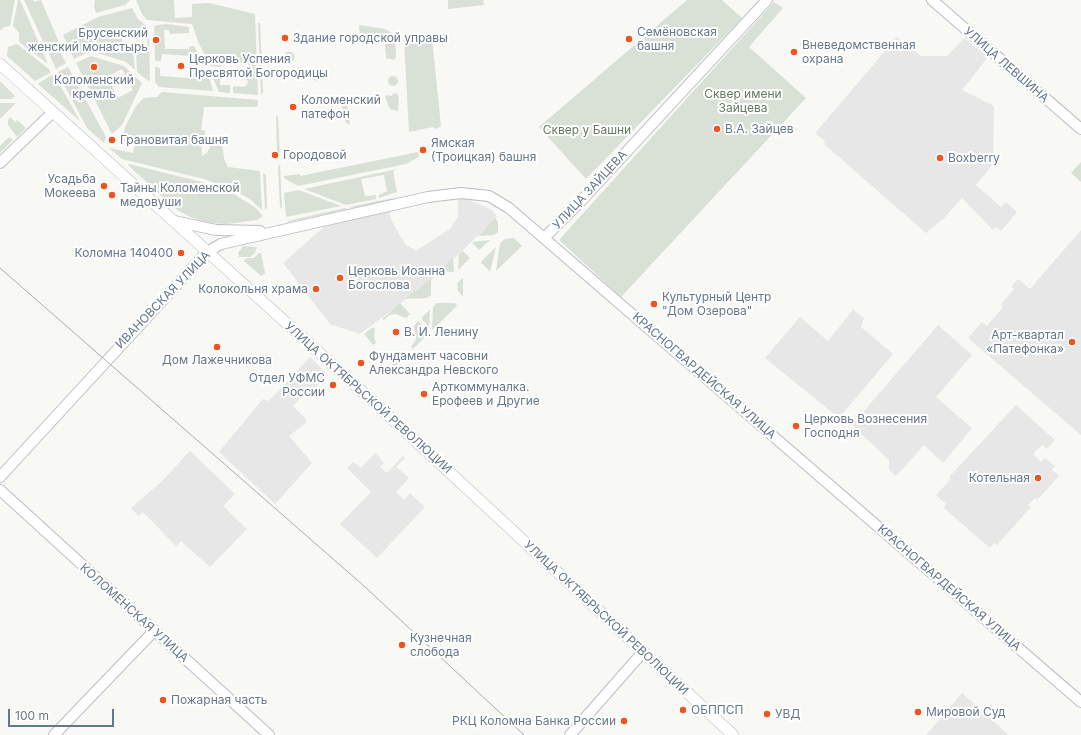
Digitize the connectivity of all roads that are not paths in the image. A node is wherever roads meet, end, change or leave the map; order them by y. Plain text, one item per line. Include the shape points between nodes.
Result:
1 (767, 0) edge
2 (932, 0) edge
3 (0, 64) edge
4 (52, 113) junction
5 (1081, 129) edge
6 (0, 163) edge
7 (174, 221) junction
8 (276, 231) junction
9 (544, 238) junction
10 (207, 252) junction
11 (0, 477) edge
12 (0, 490) edge
13 (154, 631) junction
14 (643, 652) junction
15 (1081, 702) edge
16 (54, 735) edge
17 (269, 735) edge
18 (570, 735) edge
19 (733, 735) edge

1 - 9 street, УЛИЦА ЗАЙЦЕВА
2 - 5 street, УЛИЦА ЛЕВШИНА
3 - 4 main road, УЛИЦА ОКТЯБРЬСКОЙ РЕВОЛЮЦИИ
4 - 6 street
4 - 7 main road, УЛИЦА ОКТЯБРЬСКОЙ РЕВОЛЮЦИИ
7 - 8 street via 216,230
7 - 10 main road, УЛИЦА ОКТЯБРЬСКОЙ РЕВОЛЮЦИИ
8 - 9 street, КРАСНОГВАРДЕЙСКАЯ УЛИЦА via 428,197 461,193 489,196 509,208
8 - 10 street, ИВАНОВСКАЯ УЛИЦА via 221,244
9 - 15 street, КРАСНОГВАРДЕЙСКАЯ УЛИЦА
10 - 11 street, ИВАНОВСКАЯ УЛИЦА
10 - 14 main road, УЛИЦА ОКТЯБРЬСКОЙ РЕВОЛЮЦИИ via 377,405
12 - 13 street, КОЛОМЕНСКАЯ УЛИЦА
13 - 16 street
13 - 17 street, КОЛОМЕНСКАЯ УЛИЦА
14 - 18 street
14 - 19 main road, УЛИЦА ОКТЯБРЬСКОЙ РЕВОЛЮЦИИ

